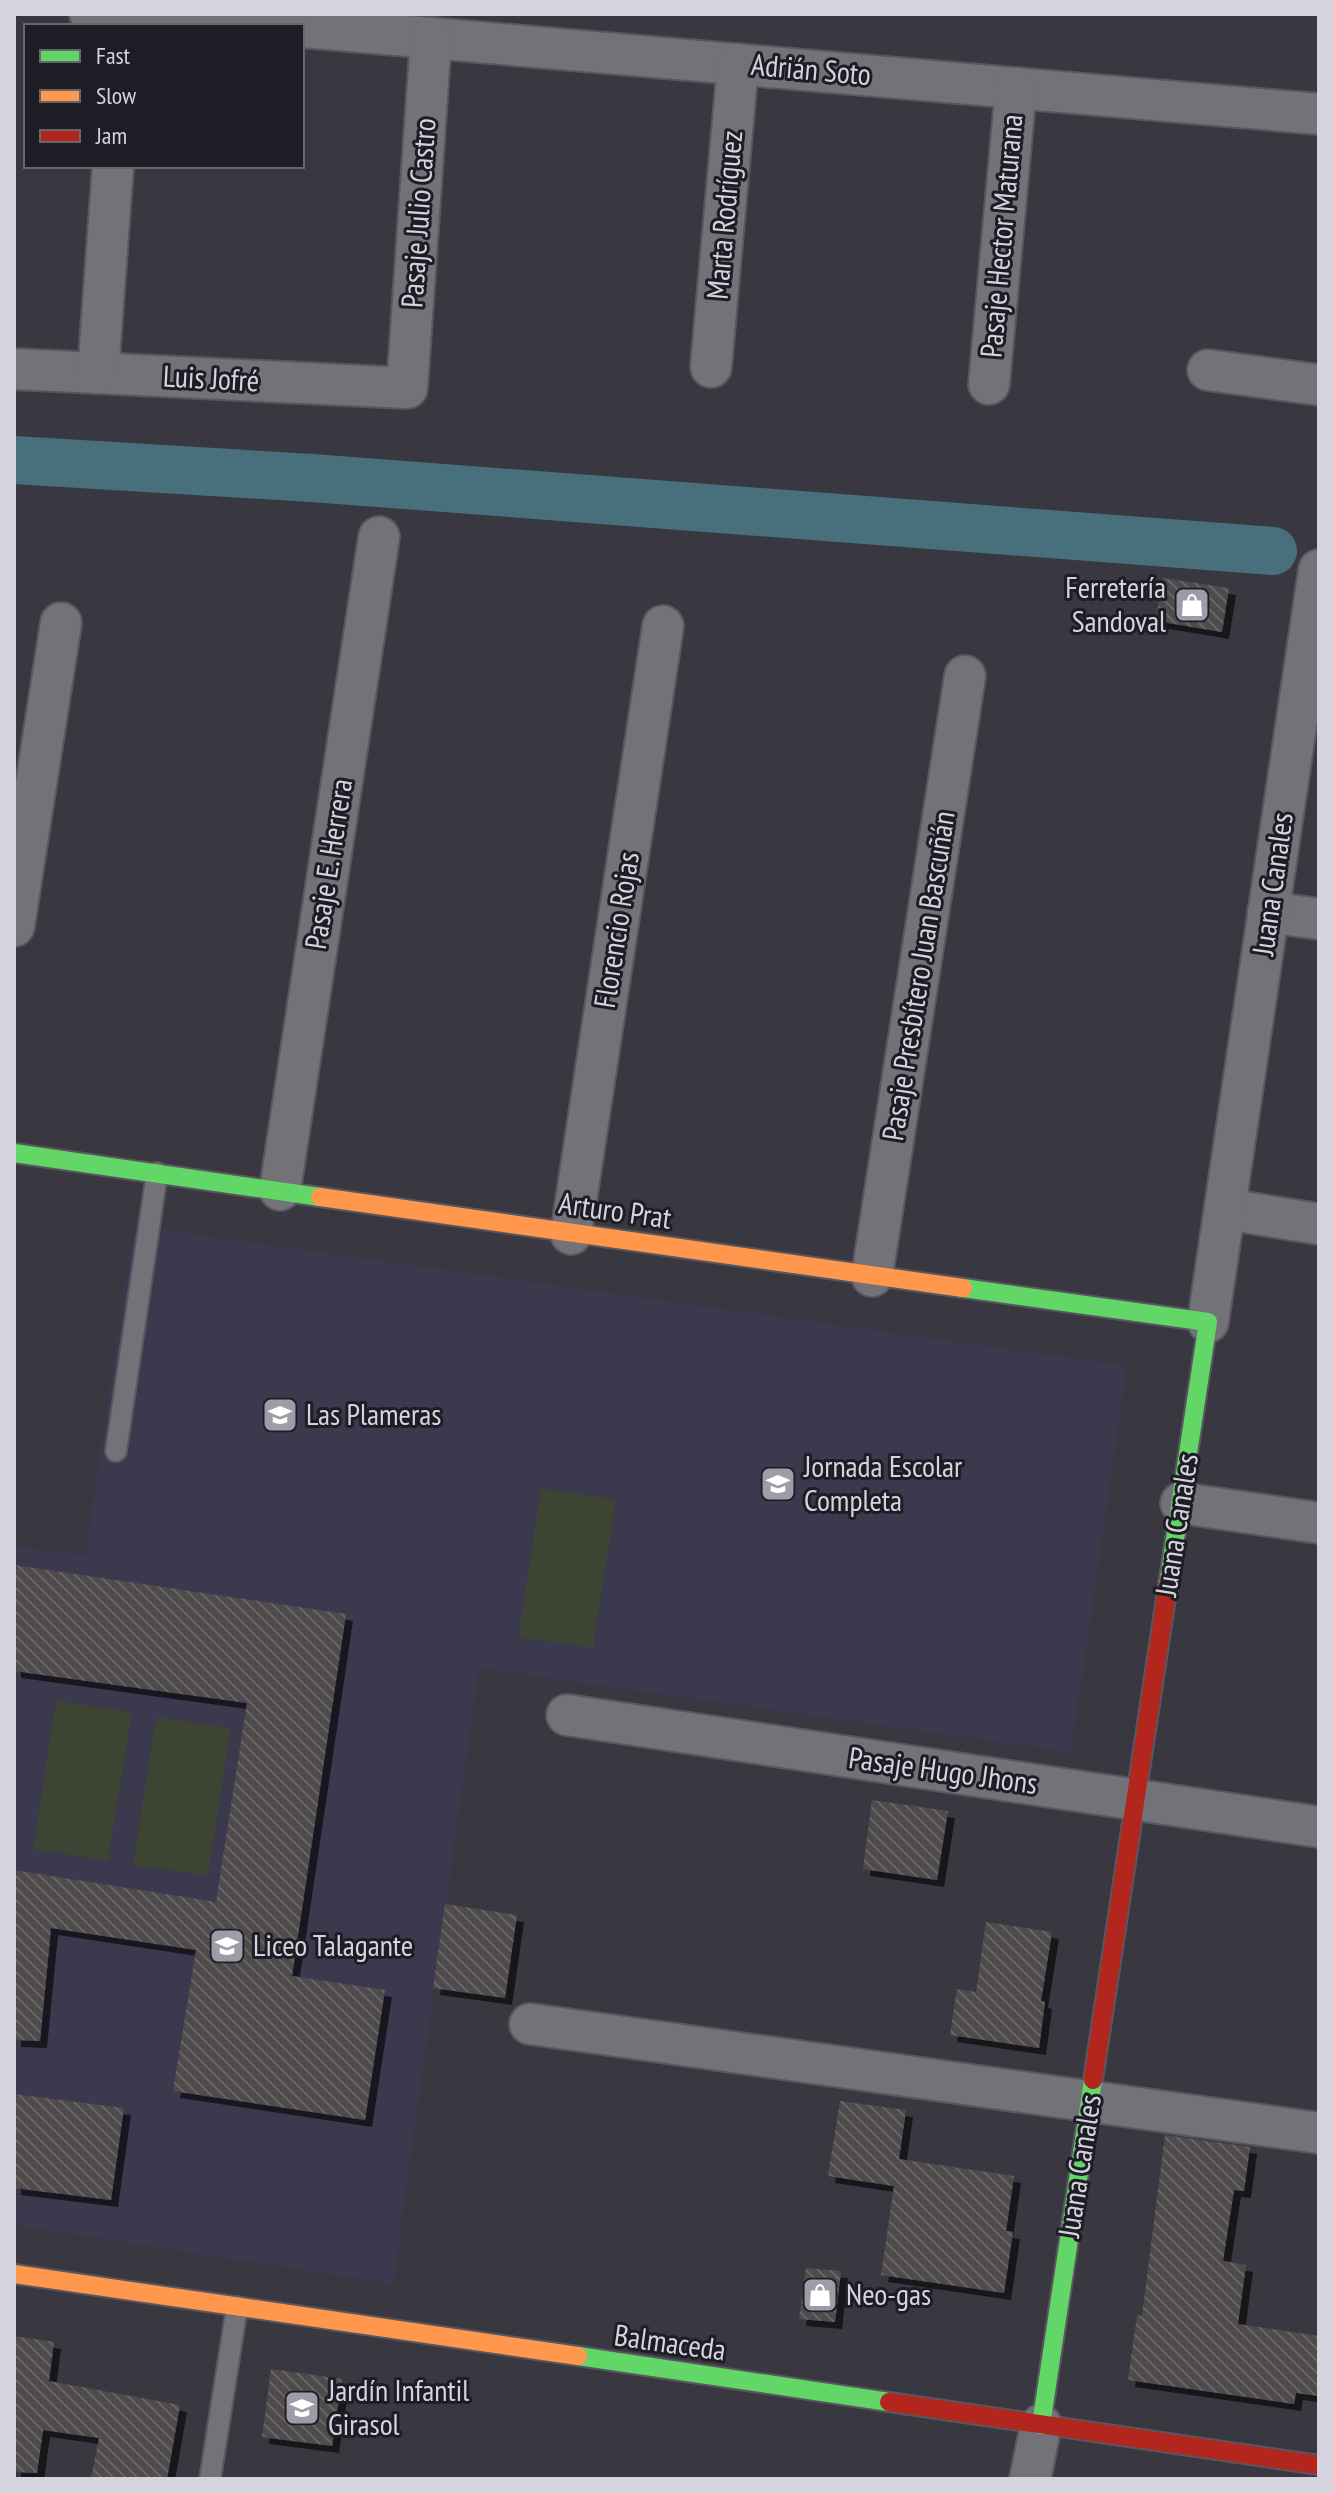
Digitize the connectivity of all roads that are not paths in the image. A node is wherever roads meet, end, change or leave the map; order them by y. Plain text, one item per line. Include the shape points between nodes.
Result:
1 (240, 18) edge
2 (112, 19) edge
3 (274, 24) edge
4 (304, 27) edge
5 (530, 30) edge
6 (431, 38) junction
7 (738, 64) junction
8 (1016, 88) junction
9 (1319, 114) edge
10 (113, 168) edge
11 (711, 367) dead end
12 (14, 369) edge
13 (1208, 370) dead end
14 (98, 373) junction
15 (989, 384) dead end
16 (1319, 385) edge
17 (407, 388) joint
18 (379, 537) dead end
19 (1319, 570) edge
20 (61, 623) dead end
21 (663, 626) dead end
22 (965, 676) dead end
23 (1268, 912) junction
24 (1319, 919) edge
25 (14, 926) edge
26 (14, 1153) edge
27 (157, 1173) junction
28 (280, 1190) junction
29 (1225, 1209) junction
30 (1319, 1224) edge
31 (571, 1234) junction
32 (872, 1276) junction
33 (1208, 1322) junction
34 (116, 1451) dead end
35 (1181, 1503) junction
36 (1319, 1523) edge
37 (567, 1715) dead end
38 (1135, 1799) junction
39 (1319, 1827) edge
40 (530, 2024) dead end
41 (1090, 2101) junction
42 (1319, 2133) edge
43 (14, 2274) edge
44 (237, 2307) junction
45 (1041, 2425) junction
46 (1319, 2465) edge
47 (210, 2479) edge
48 (1030, 2479) edge

1 - 2 street
1 - 3 street
4 - 6 street, Adrián Soto
5 - 6 street, Adrián Soto
5 - 7 street, Adrián Soto
6 - 17 street, Pasaje Julio Castro
7 - 8 street, Adrián Soto
7 - 11 street, Marta Rodríguez
8 - 9 street, Adrián Soto
8 - 15 street, Pasaje Hector Maturana
10 - 14 street
12 - 14 street, Luis Jofré
13 - 16 street
14 - 17 street, Luis Jofré
18 - 28 street, Pasaje E. Herrera
19 - 23 street, Juana Canales
20 - 25 street
21 - 31 street, Florencio Rojas
22 - 32 street, Pasaje Presbítero Juan Bascuñán
23 - 24 street
23 - 29 street, Juana Canales
26 - 27 street, Arturo Prat
27 - 28 street, Arturo Prat
27 - 34 lane
28 - 31 street, Arturo Prat
29 - 30 street
29 - 33 street, Juana Canales
31 - 32 street, Arturo Prat
32 - 33 street, Arturo Prat
33 - 35 street, Juana Canales
35 - 36 street
35 - 38 street, Juana Canales
37 - 38 street, Pasaje Hugo Jhons
38 - 39 street, Pasaje Hugo Jhons
38 - 41 street, Juana Canales
40 - 41 street
41 - 42 street
41 - 45 street, Juana Canales
43 - 44 street, Balmaceda
44 - 45 street, Balmaceda
44 - 47 lane
45 - 46 street, Balmaceda
45 - 48 street, Juana Canales

